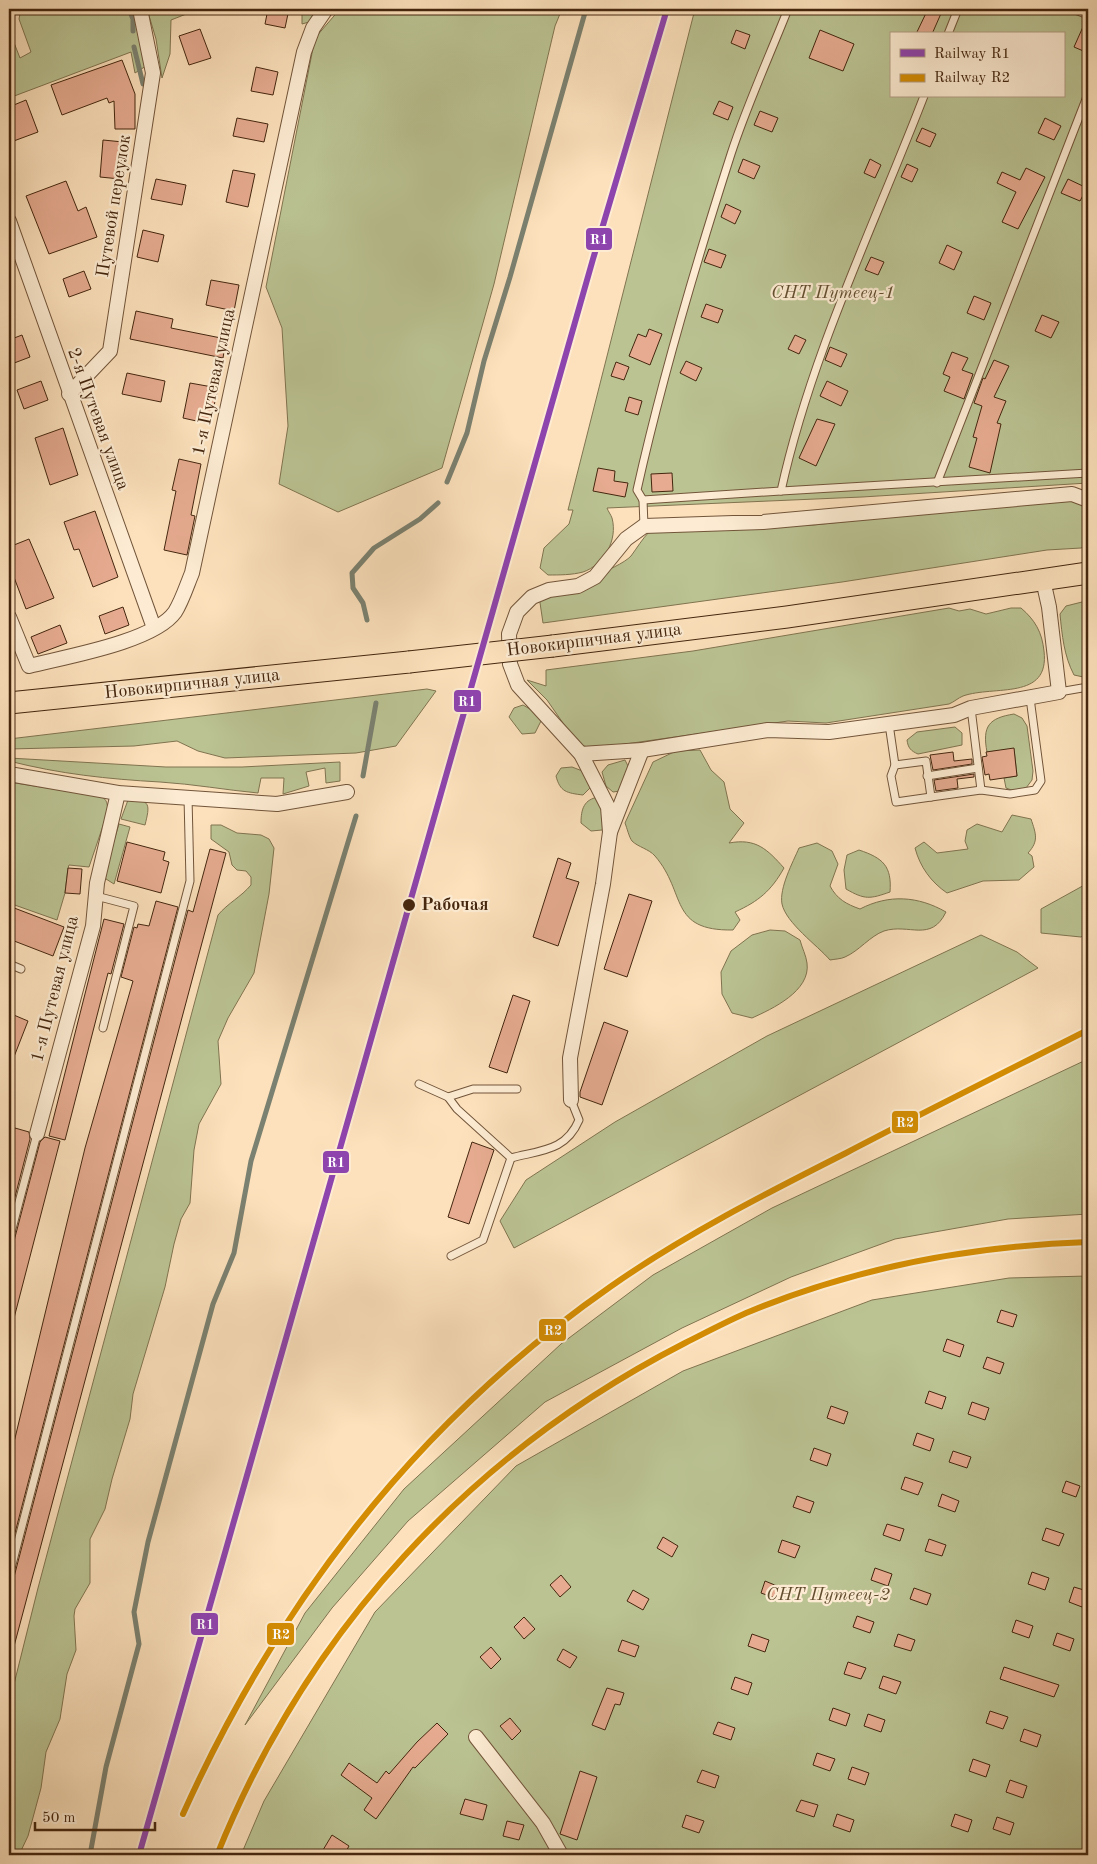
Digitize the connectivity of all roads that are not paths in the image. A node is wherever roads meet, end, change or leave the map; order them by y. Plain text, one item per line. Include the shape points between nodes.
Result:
1 (140, 9) edge
2 (326, 9) edge
3 (788, 9) edge
4 (958, 9) edge
5 (1074, 9) edge
6 (1088, 14) edge
7 (949, 32) edge
8 (1088, 94) edge
9 (923, 98) edge
10 (9, 221) edge
11 (69, 394) junction
12 (1088, 473) edge
13 (937, 483) junction
14 (782, 491) junction
15 (643, 500) junction
16 (1088, 500) edge
17 (644, 526) junction
18 (1088, 573) edge
19 (1043, 580) junction
20 (9, 617) edge
21 (154, 628) junction
22 (1088, 687) edge
23 (1060, 692) junction
24 (1030, 698) junction
25 (9, 703) edge
26 (971, 708) junction
27 (889, 724) junction
28 (642, 750) junction
29 (581, 754) junction
30 (895, 765) junction
31 (978, 768) junction
32 (9, 774) edge
33 (928, 776) junction
34 (981, 790) junction
35 (118, 792) junction
36 (347, 792) dead end
37 (188, 796) junction
38 (930, 797) junction
39 (610, 832) junction
40 (96, 896) junction
41 (9, 964) edge
42 (21, 969) dead end
43 (103, 1028) dead end
44 (419, 1084) dead end
45 (517, 1089) dead end
46 (448, 1097) junction
47 (571, 1100) joint
48 (37, 1134) joint
49 (511, 1158) junction
50 (9, 1240) edge
51 (451, 1256) dead end
52 (9, 1576) edge
53 (476, 1738) dead end
54 (561, 1855) edge

1 - 11 street, Путевой переулок via 153,73 110,351
2 - 21 street, 1-я Путевая улица via 312,28 304,52 192,573 174,613
3 - 15 lane via 732,152 708,231 645,452 636,490
4 - 7 lane
5 - 6 lane
8 - 13 lane
9 - 14 lane via 809,387
10 - 11 street, 2-я Путевая улица
11 - 21 street, 2-я Путевая улица
12 - 13 lane
13 - 14 lane
14 - 15 lane
15 - 17 lane
16 - 17 street via 1072,494 763,522
17 - 29 street via 626,539 595,577 578,586 549,590 532,597 517,612 509,634 510,664 518,685
18 - 19 main road, Новокирпичная улица
19 - 23 street
19 - 25 main road, Новокирпичная улица, bridge via 553,646
20 - 21 street, 1-я Путевая улица via 29,666 110,646
22 - 23 lane
23 - 24 street
24 - 26 street
24 - 34 lane via 1041,781 1035,790 1010,794
26 - 27 street via 954,714
26 - 31 lane
27 - 28 street via 829,732 768,730
27 - 30 lane
28 - 29 street
28 - 39 street
29 - 39 street via 608,807
30 - 33 lane via 926,761
30 - 38 lane via 891,776 896,802
31 - 33 lane
31 - 34 lane
32 - 35 street
33 - 38 lane
34 - 38 lane
35 - 37 street
35 - 40 street, 1-я Путевая улица
36 - 37 street via 276,804
37 - 52 lane via 190,881
39 - 47 street via 604,884 570,1058
40 - 43 lane via 134,906
40 - 48 street, 1-я Путевая улица via 93,926
41 - 42 lane
44 - 46 lane
45 - 46 lane via 473,1089
46 - 49 lane
47 - 49 lane via 579,1120 574,1133 560,1146
48 - 50 lane
49 - 51 lane via 483,1240
53 - 54 street via 543,1823

